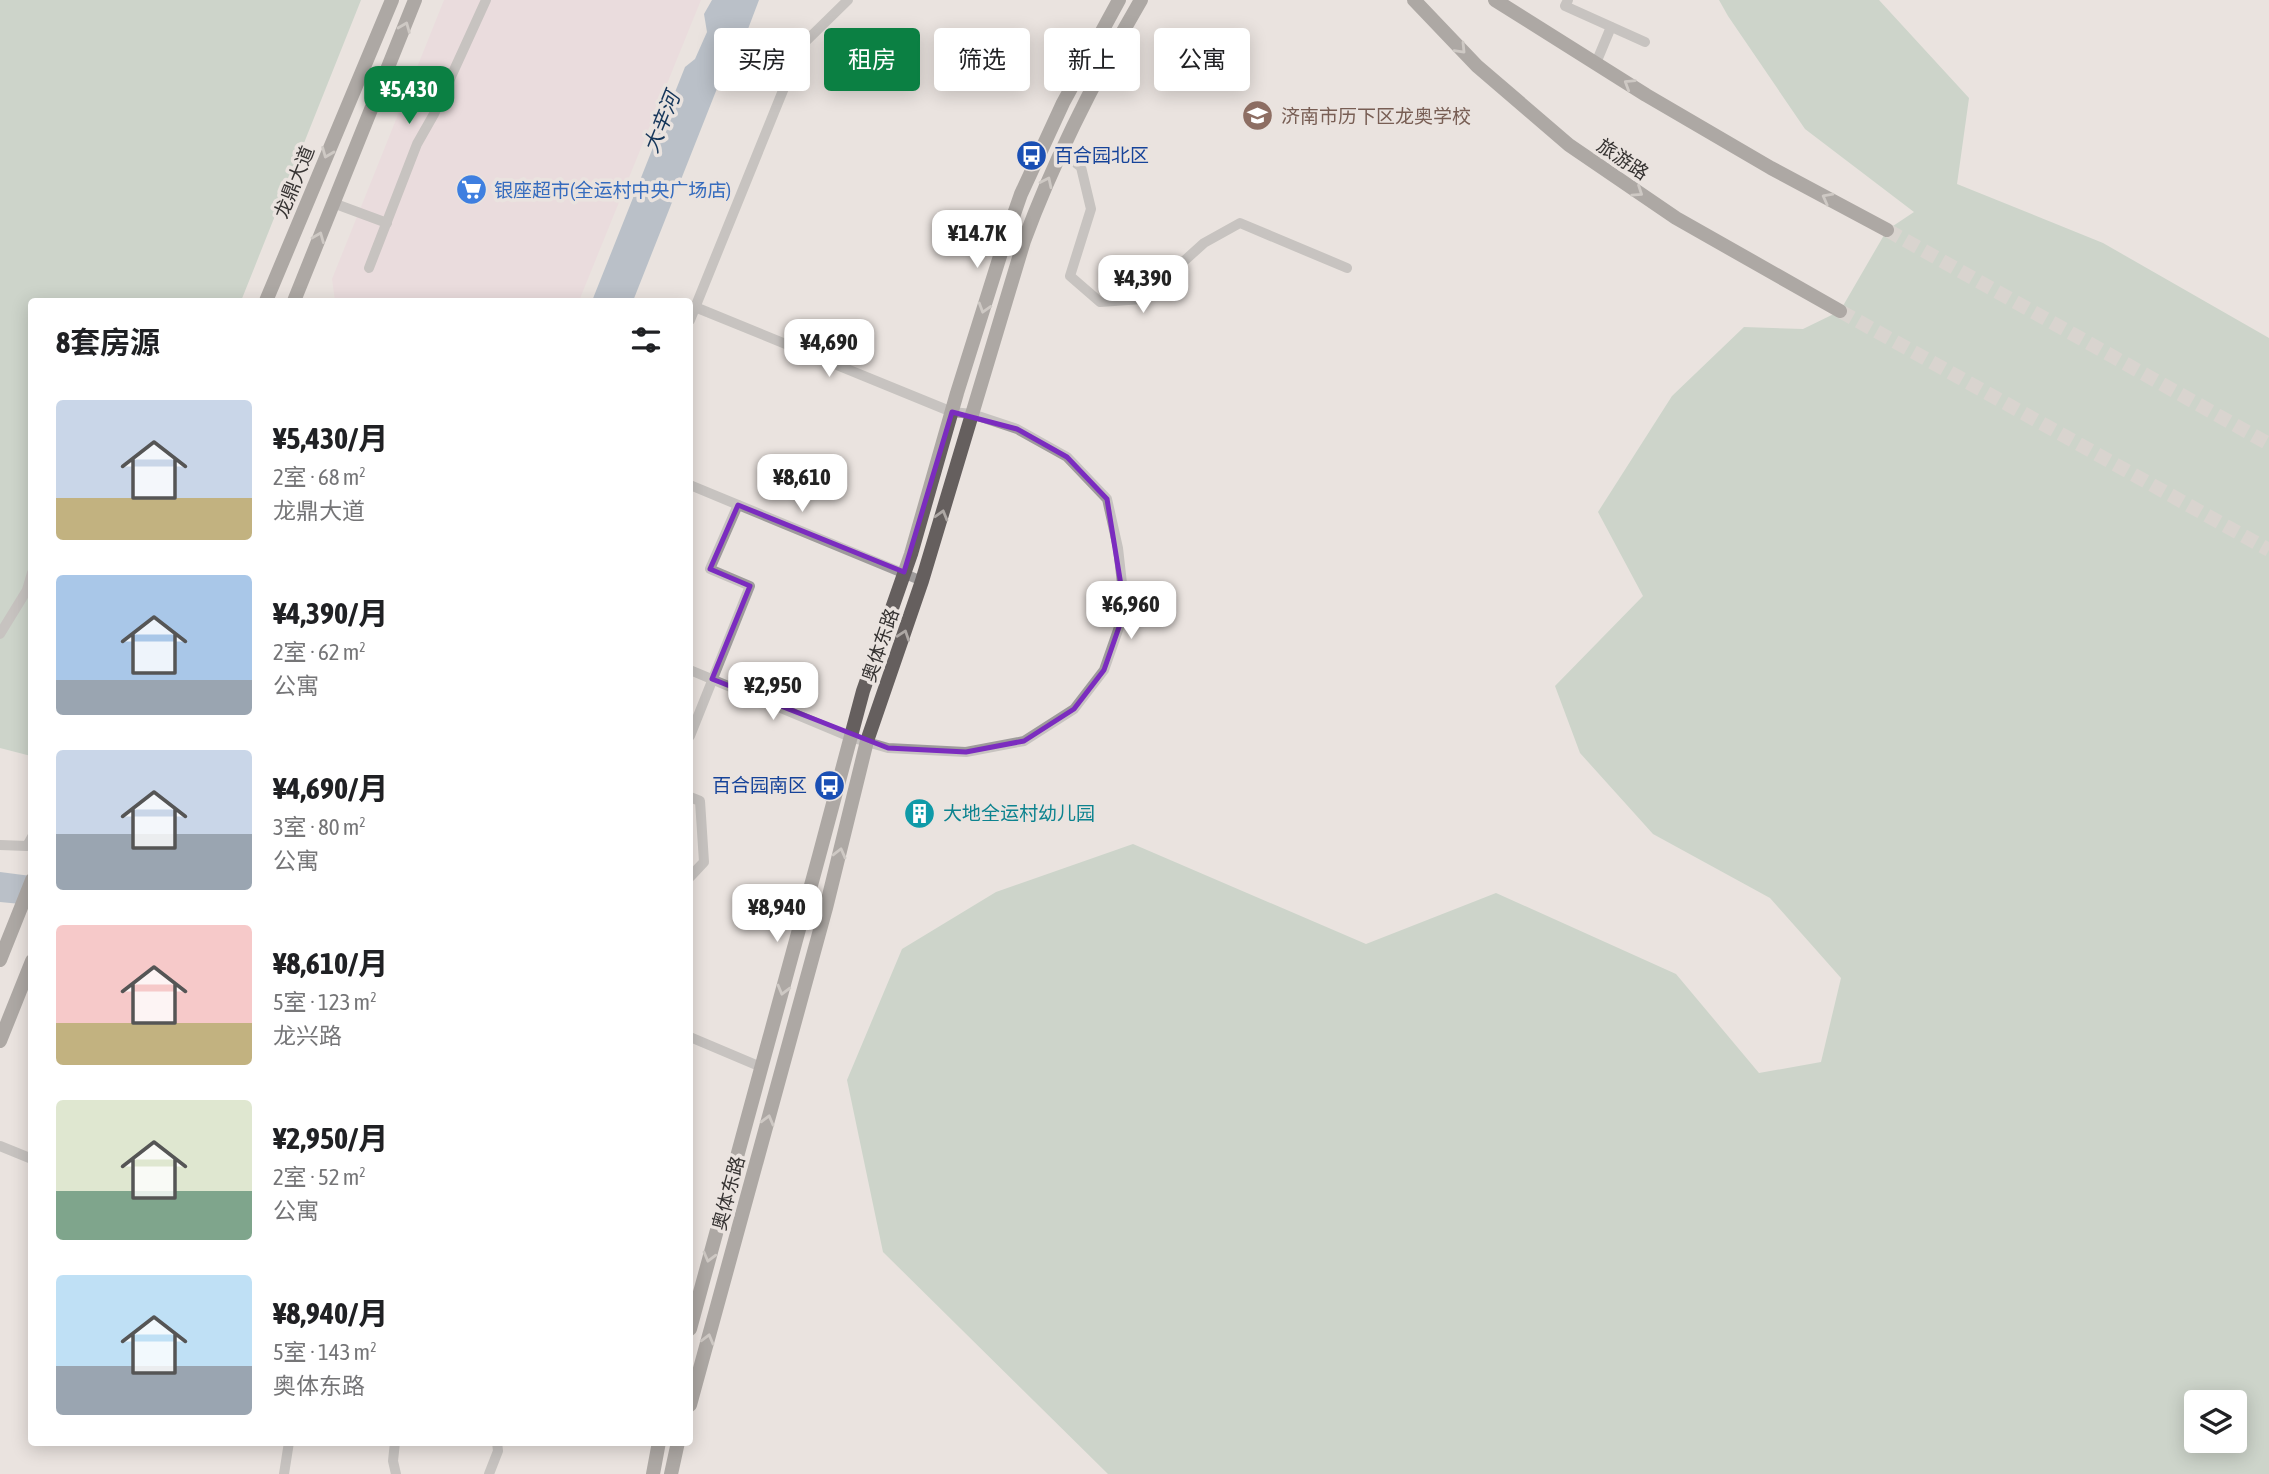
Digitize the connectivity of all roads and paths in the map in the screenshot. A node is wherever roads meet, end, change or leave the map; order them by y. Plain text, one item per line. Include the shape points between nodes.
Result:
1 (391, 0) edge
2 (415, 0) edge
3 (486, 0) edge
4 (848, 0) edge
5 (1119, 0) edge
6 (1141, 0) edge
7 (1414, 0) edge
8 (1495, 0) edge
9 (1568, 0) edge
10 (1611, 27) junction
11 (1645, 42) dead end
12 (1596, 63) junction
13 (1061, 151) junction
14 (334, 203) junction
15 (387, 223) junction
16 (1887, 230) tunnel mouth
17 (369, 268) dead end
18 (1347, 268) dead end
19 (267, 298) edge
20 (295, 298) edge
21 (695, 307) junction
22 (1840, 311) tunnel mouth
23 (693, 312) edge
24 (952, 412) junction
25 (972, 414) junction
26 (693, 486) edge
27 (738, 505) junction
28 (904, 572) junction
29 (922, 581) junction
30 (28, 587) edge
31 (0, 634) edge
32 (693, 671) edge
33 (693, 728) edge
34 (850, 737) junction
35 (867, 741) junction
36 (693, 798) edge
37 (28, 844) edge
38 (0, 845) edge
39 (693, 874) edge
40 (28, 890) edge
41 (0, 961) edge
42 (28, 971) edge
43 (693, 1038) edge
44 (0, 1041) edge
45 (761, 1068) junction
46 (0, 1146) edge
47 (28, 1157) edge
48 (693, 1318) edge
49 (693, 1394) edge
50 (288, 1446) edge
51 (395, 1446) edge
52 (497, 1446) edge
53 (658, 1446) edge
54 (677, 1446) edge
55 (284, 1474) edge
56 (396, 1474) edge
57 (489, 1474) edge
58 (653, 1474) edge
59 (671, 1474) edge

1 -> 19 main road, 龙鼎大道
14 -> 2 main road
3 - 15 street via 417,144
4 - 21 street via 802,46
5 -> 24 main road via 1063,103 1021,194
6 - 13 main road, 奥体东路
7 -> 22 main road, 旅游路 via 1478,66 1569,145 1676,218
8 - 12 main road
9 - 10 street via 1565,6
10 - 11 street
10 - 12 street
16 -> 12 main road via 1771,168
13 - 18 street via 1081,167 1091,209 1070,276 1100,302 1142,299 1204,243 1241,223
25 -> 13 main road, 奥体东路 via 1024,241
14 - 15 street
20 -> 14 main road
15 - 17 street
21 - 23 street
21 - 24 street
24 - 25 street
24 - 28 main road
29 -> 25 main road, 奥体东路
25 - 35 street via 1017,429 1067,457 1107,499 1125,610 1104,670 1074,709 1024,741 966,752 888,748
26 - 27 street
27 - 28 street
27 - 33 street via 710,569 750,586
28 - 29 street
28 - 34 main road
35 -> 29 main road, 奥体东路
30 - 31 street
32 - 34 street
34 - 35 street
34 -> 45 main road
49 -> 35 main road, 奥体东路
36 - 39 street via 700,801 704,862
37 - 38 street
40 - 41 main road
42 - 44 main road
43 - 45 street
45 -> 48 main road
46 - 47 street
50 - 55 street
51 - 56 street
52 - 57 street
53 - 58 main road
54 - 59 main road

